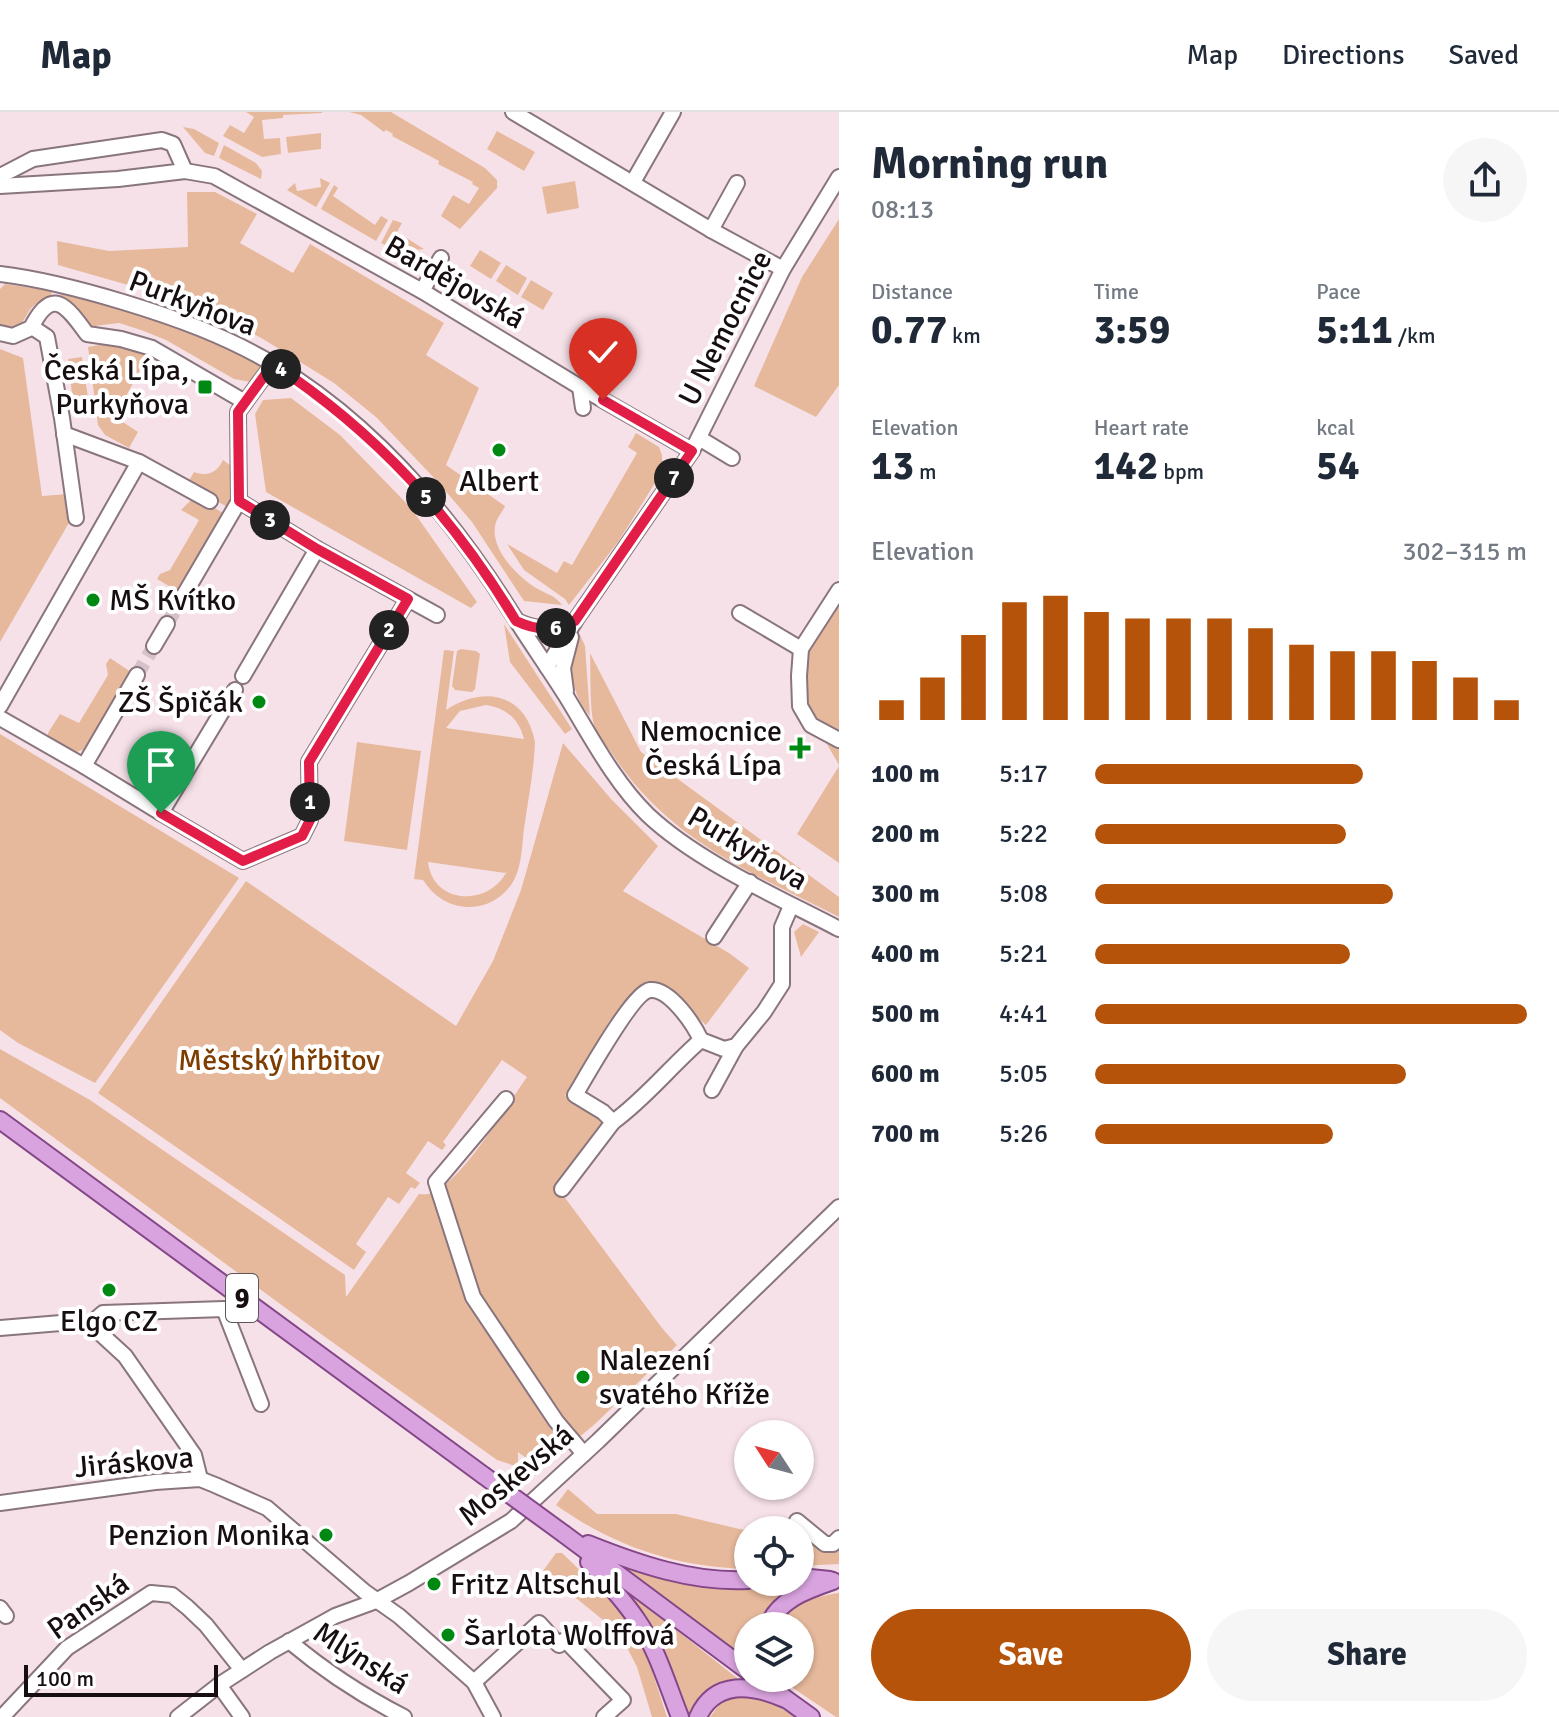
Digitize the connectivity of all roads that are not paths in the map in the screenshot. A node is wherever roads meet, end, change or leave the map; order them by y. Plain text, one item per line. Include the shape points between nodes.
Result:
1 (513, 112) edge
2 (673, 112) edge
3 (185, 171) junction
4 (0, 176) edge
5 (839, 177) edge
6 (633, 182) junction
7 (737, 183) dead end
8 (0, 186) edge
9 (711, 230) junction
10 (441, 258) dead end
11 (783, 269) junction
12 (7, 275) edge
13 (0, 282) edge
14 (422, 291) junction
15 (32, 327) junction
16 (0, 333) edge
17 (273, 364) junction
18 (580, 387) junction
19 (245, 402) junction
20 (583, 408) dead end
21 (64, 434) junction
22 (696, 444) junction
23 (732, 458) dead end
24 (139, 462) junction
25 (210, 501) dead end
26 (239, 501) junction
27 (76, 518) dead end
28 (317, 549) junction
29 (839, 590) edge
30 (184, 595) tunnel mouth
31 (408, 599) junction
32 (740, 613) dead end
33 (437, 615) dead end
34 (516, 621) junction
35 (575, 621) junction
36 (167, 624) tunnel mouth
37 (154, 646) tunnel mouth
38 (801, 649) junction
39 (547, 667) junction
40 (137, 675) tunnel mouth
41 (243, 676) dead end
42 (235, 690) dead end
43 (566, 697) junction
44 (0, 706) edge
45 (0, 718) edge
46 (839, 740) edge
47 (84, 766) junction
48 (161, 813) junction
49 (750, 882) junction
50 (791, 906) junction
51 (839, 929) edge
52 (714, 937) dead end
53 (701, 1040) junction
54 (736, 1046) junction
55 (712, 1090) dead end
56 (506, 1099) dead end
57 (0, 1120) edge
58 (613, 1122) junction
59 (562, 1189) dead end
60 (839, 1207) edge
61 (80, 1324) junction
62 (0, 1328) edge
63 (261, 1404) dead end
64 (584, 1454) junction
65 (200, 1479) junction
66 (0, 1503) edge
67 (564, 1534) junction
68 (814, 1535) edge
69 (839, 1538) edge
70 (814, 1578) edge
71 (734, 1579) edge
72 (836, 1580) edge
73 (376, 1601) junction
74 (775, 1612) edge
75 (289, 1641) junction
76 (734, 1661) edge
77 (242, 1670) junction
78 (474, 1682) junction
79 (219, 1685) junction
80 (776, 1692) edge
81 (782, 1692) edge
82 (785, 1699) junction
83 (2, 1717) edge
84 (178, 1717) edge
85 (242, 1717) edge
86 (404, 1717) edge
87 (493, 1717) edge
88 (604, 1717) edge
89 (680, 1717) edge
90 (698, 1717) edge
91 (811, 1717) edge

1 - 6 street
2 - 6 street
3 - 4 street via 173,144 162,140 33,159
3 - 8 street, Bardějovská
3 - 14 street, Bardějovská via 225,181
5 - 11 street, U Nemocnice
6 - 9 street
7 - 9 street
9 - 11 street
10 - 14 street
11 - 22 street, U Nemocnice
12 - 13 street
12 - 17 street, Purkyňova via 172,317
14 - 18 street, Bardějovská
15 - 16 street via 13,336
15 - 19 street via 39,311 60,304 87,334 152,348
15 - 21 street via 47,337
17 - 19 street
17 - 34 street, Purkyňova via 349,418 390,455 445,518
18 - 20 street
18 - 22 street, Bardějovská
19 - 26 street via 238,412
21 - 24 street
21 - 27 street
22 - 23 street, Bardějovská
22 - 35 street, U Nemocnice
24 - 25 street
24 - 44 street
26 - 28 street
26 - 30 street
28 - 31 street
28 - 41 street
29 - 38 street
31 - 33 street
31 - 48 street via 309,762 310,820 302,836 243,861
32 - 38 street
34 - 35 street via 544,630
34 - 39 street, Purkyňova
35 - 39 street, U Nemocnice
35 - 43 street, U Nemocnice via 563,668
36 - 37 street
38 - 46 street via 800,706 811,725
39 - 43 street, Purkyňova
40 - 47 street
42 - 48 street
43 - 49 street, Purkyňova via 646,813 692,849
45 - 47 street
47 - 48 street
49 - 50 street, Purkyňova
49 - 52 street
50 - 51 street, Purkyňova
50 - 54 street via 782,927 782,984
53 - 54 street via 724,1049
53 - 58 street
53 - 58 street via 692,1022 664,993 641,994 575,1095
54 - 55 street
56 - 64 street via 436,1182 473,1297
57 - 67 main road, 9, bridge
58 - 59 street
60 - 64 street, Moskevská
61 - 62 street
61 - 63 street via 103,1313 224,1309
61 - 65 street via 125,1356 194,1455
64 - 73 street, Moskevská via 511,1521
65 - 66 street, Jiráskova
65 - 73 street, Jiráskova via 267,1508
67 - 71 main road via 668,1572
67 - 76 main road, 9
67 - 89 main road via 639,1622
68 - 69 street via 825,1544
70 - 72 main road
72 - 74 main road via 790,1599
73 - 75 street, Moskevská
73 - 78 street, Jiráskova
75 - 77 street, Moskevská
75 - 86 street, Mlýnská via 360,1695
77 - 79 street, Moskevská
77 - 83 street, Panská via 206,1625 172,1595 151,1593 67,1648
78 - 87 street
78 - 88 street via 539,1623 559,1645 565,1640 623,1700
79 - 84 street, Moskevská
79 - 85 street
80 - 82 main road
81 - 82 main road
82 - 90 main road via 761,1690 729,1689 710,1698
82 - 91 main road

